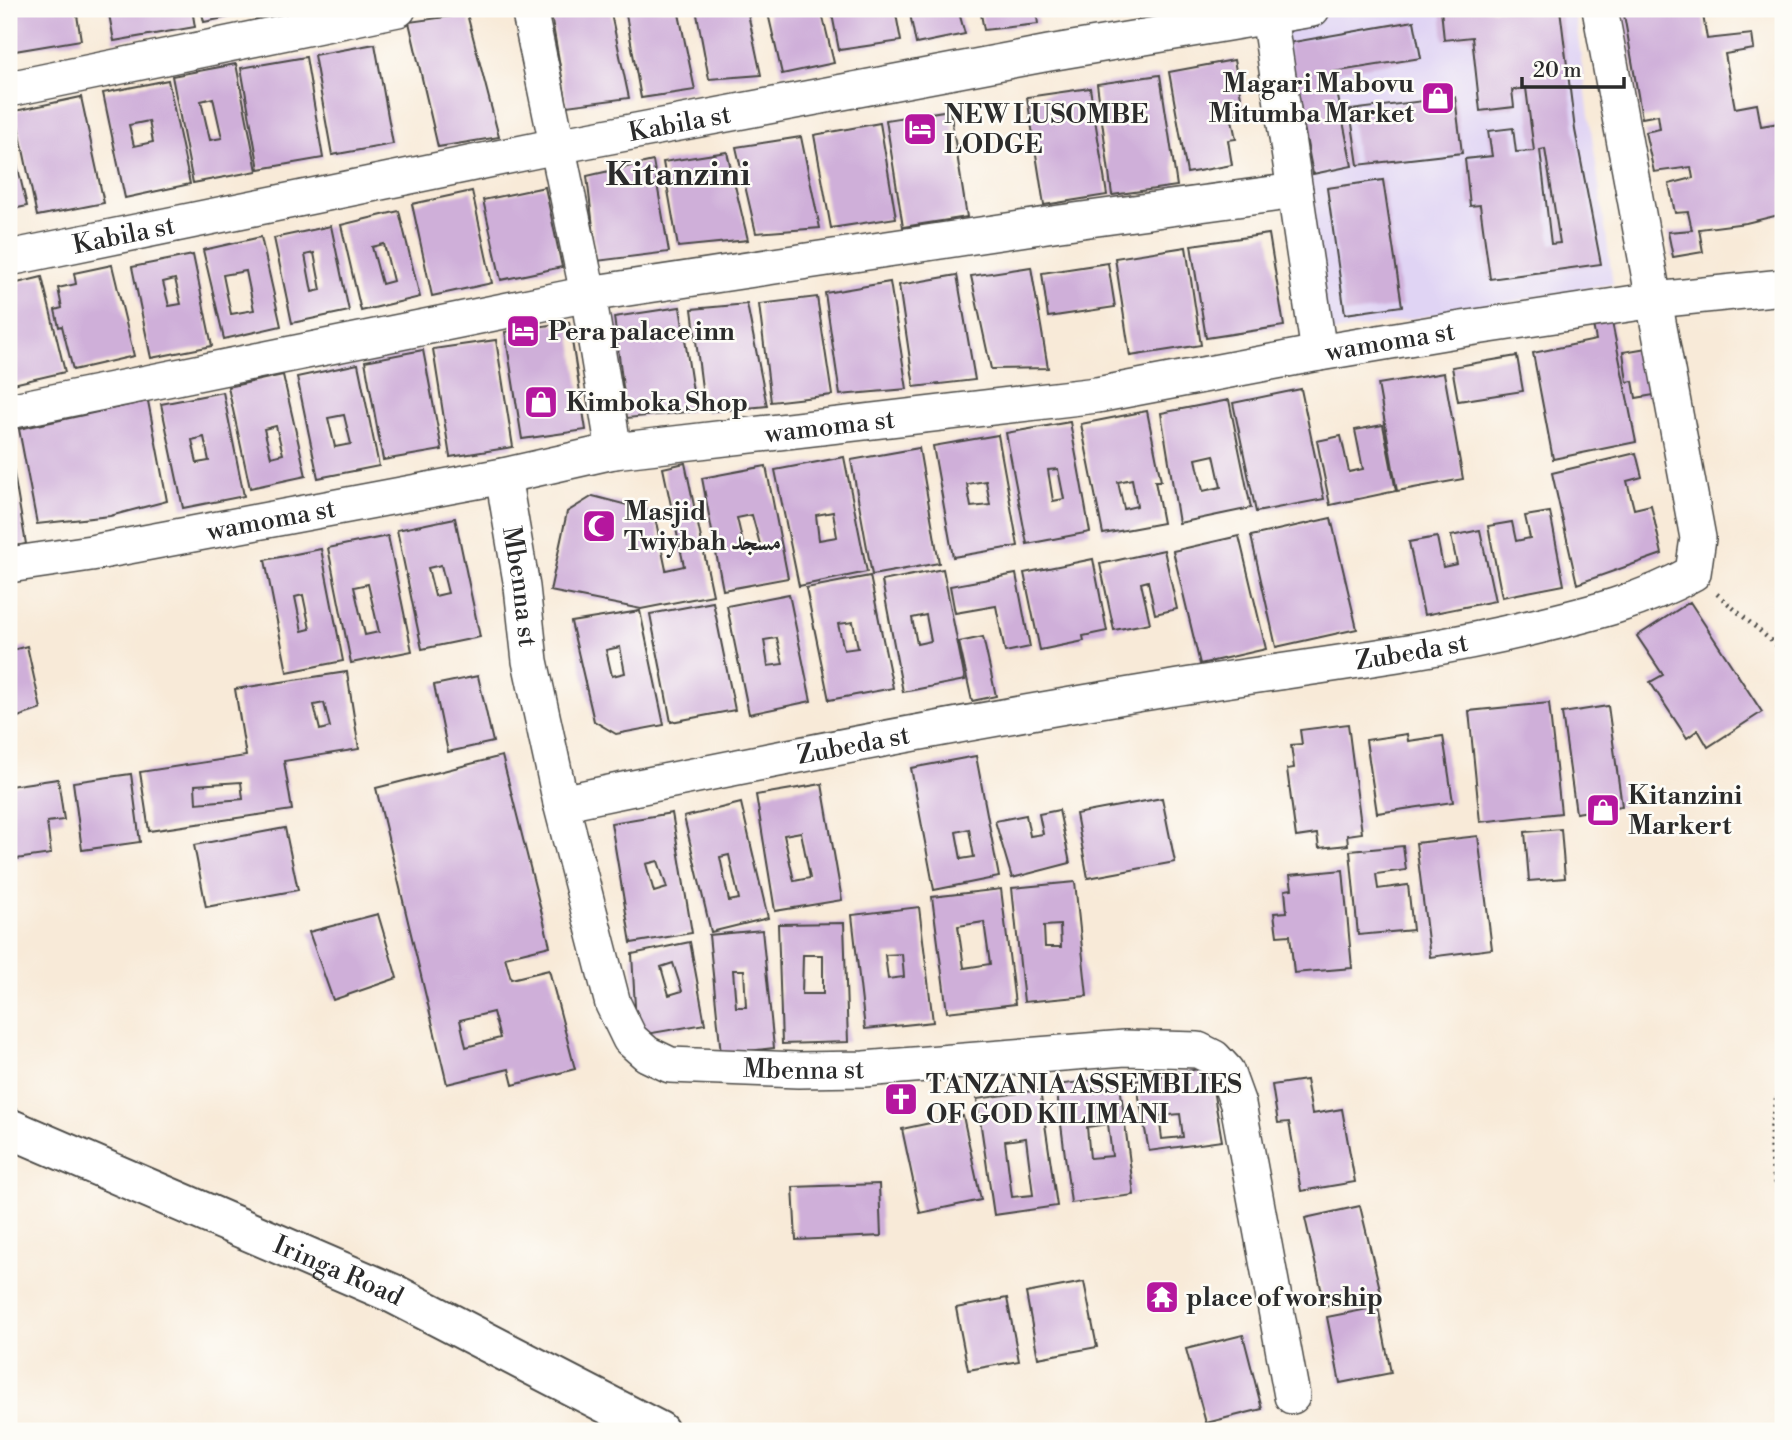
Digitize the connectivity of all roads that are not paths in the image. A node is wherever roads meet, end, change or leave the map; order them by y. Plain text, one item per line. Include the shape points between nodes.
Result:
1 (398, 9) edge
2 (529, 9) edge
3 (1312, 9) edge
4 (1600, 9) edge
5 (1269, 16) junction
6 (9, 89) edge
7 (557, 146) junction
8 (1295, 191) junction
9 (9, 258) edge
10 (1783, 287) edge
11 (588, 294) junction
12 (1654, 300) junction
13 (1319, 353) junction
14 (9, 411) edge
15 (614, 452) junction
16 (503, 477) junction
17 (9, 565) edge
18 (561, 803) junction
19 (9, 1128) edge
20 (1292, 1396) dead end
21 (659, 1431) edge

1 - 6 street
2 - 7 street
3 - 5 street, Kabila st
4 - 12 street
5 - 7 street, Kabila st
5 - 8 street
7 - 9 street, Kabila st
7 - 11 street
8 - 11 street
8 - 13 street
10 - 12 street, wamoma st
11 - 14 street
11 - 15 street
12 - 13 street, wamoma st
12 - 18 street, Zubeda st via 1698,538 1693,573 1670,586 1591,613 1475,641 1165,690
13 - 15 street, wamoma st via 1097,395
15 - 16 street, wamoma st
16 - 17 street, wamoma st
16 - 18 street, Mbenna st via 530,661
18 - 20 street, Mbenna st via 613,1004 630,1040 670,1065 864,1069 1125,1048 1198,1050 1214,1058 1226,1071 1238,1104
19 - 21 highway, Iringa Road via 394,1294

